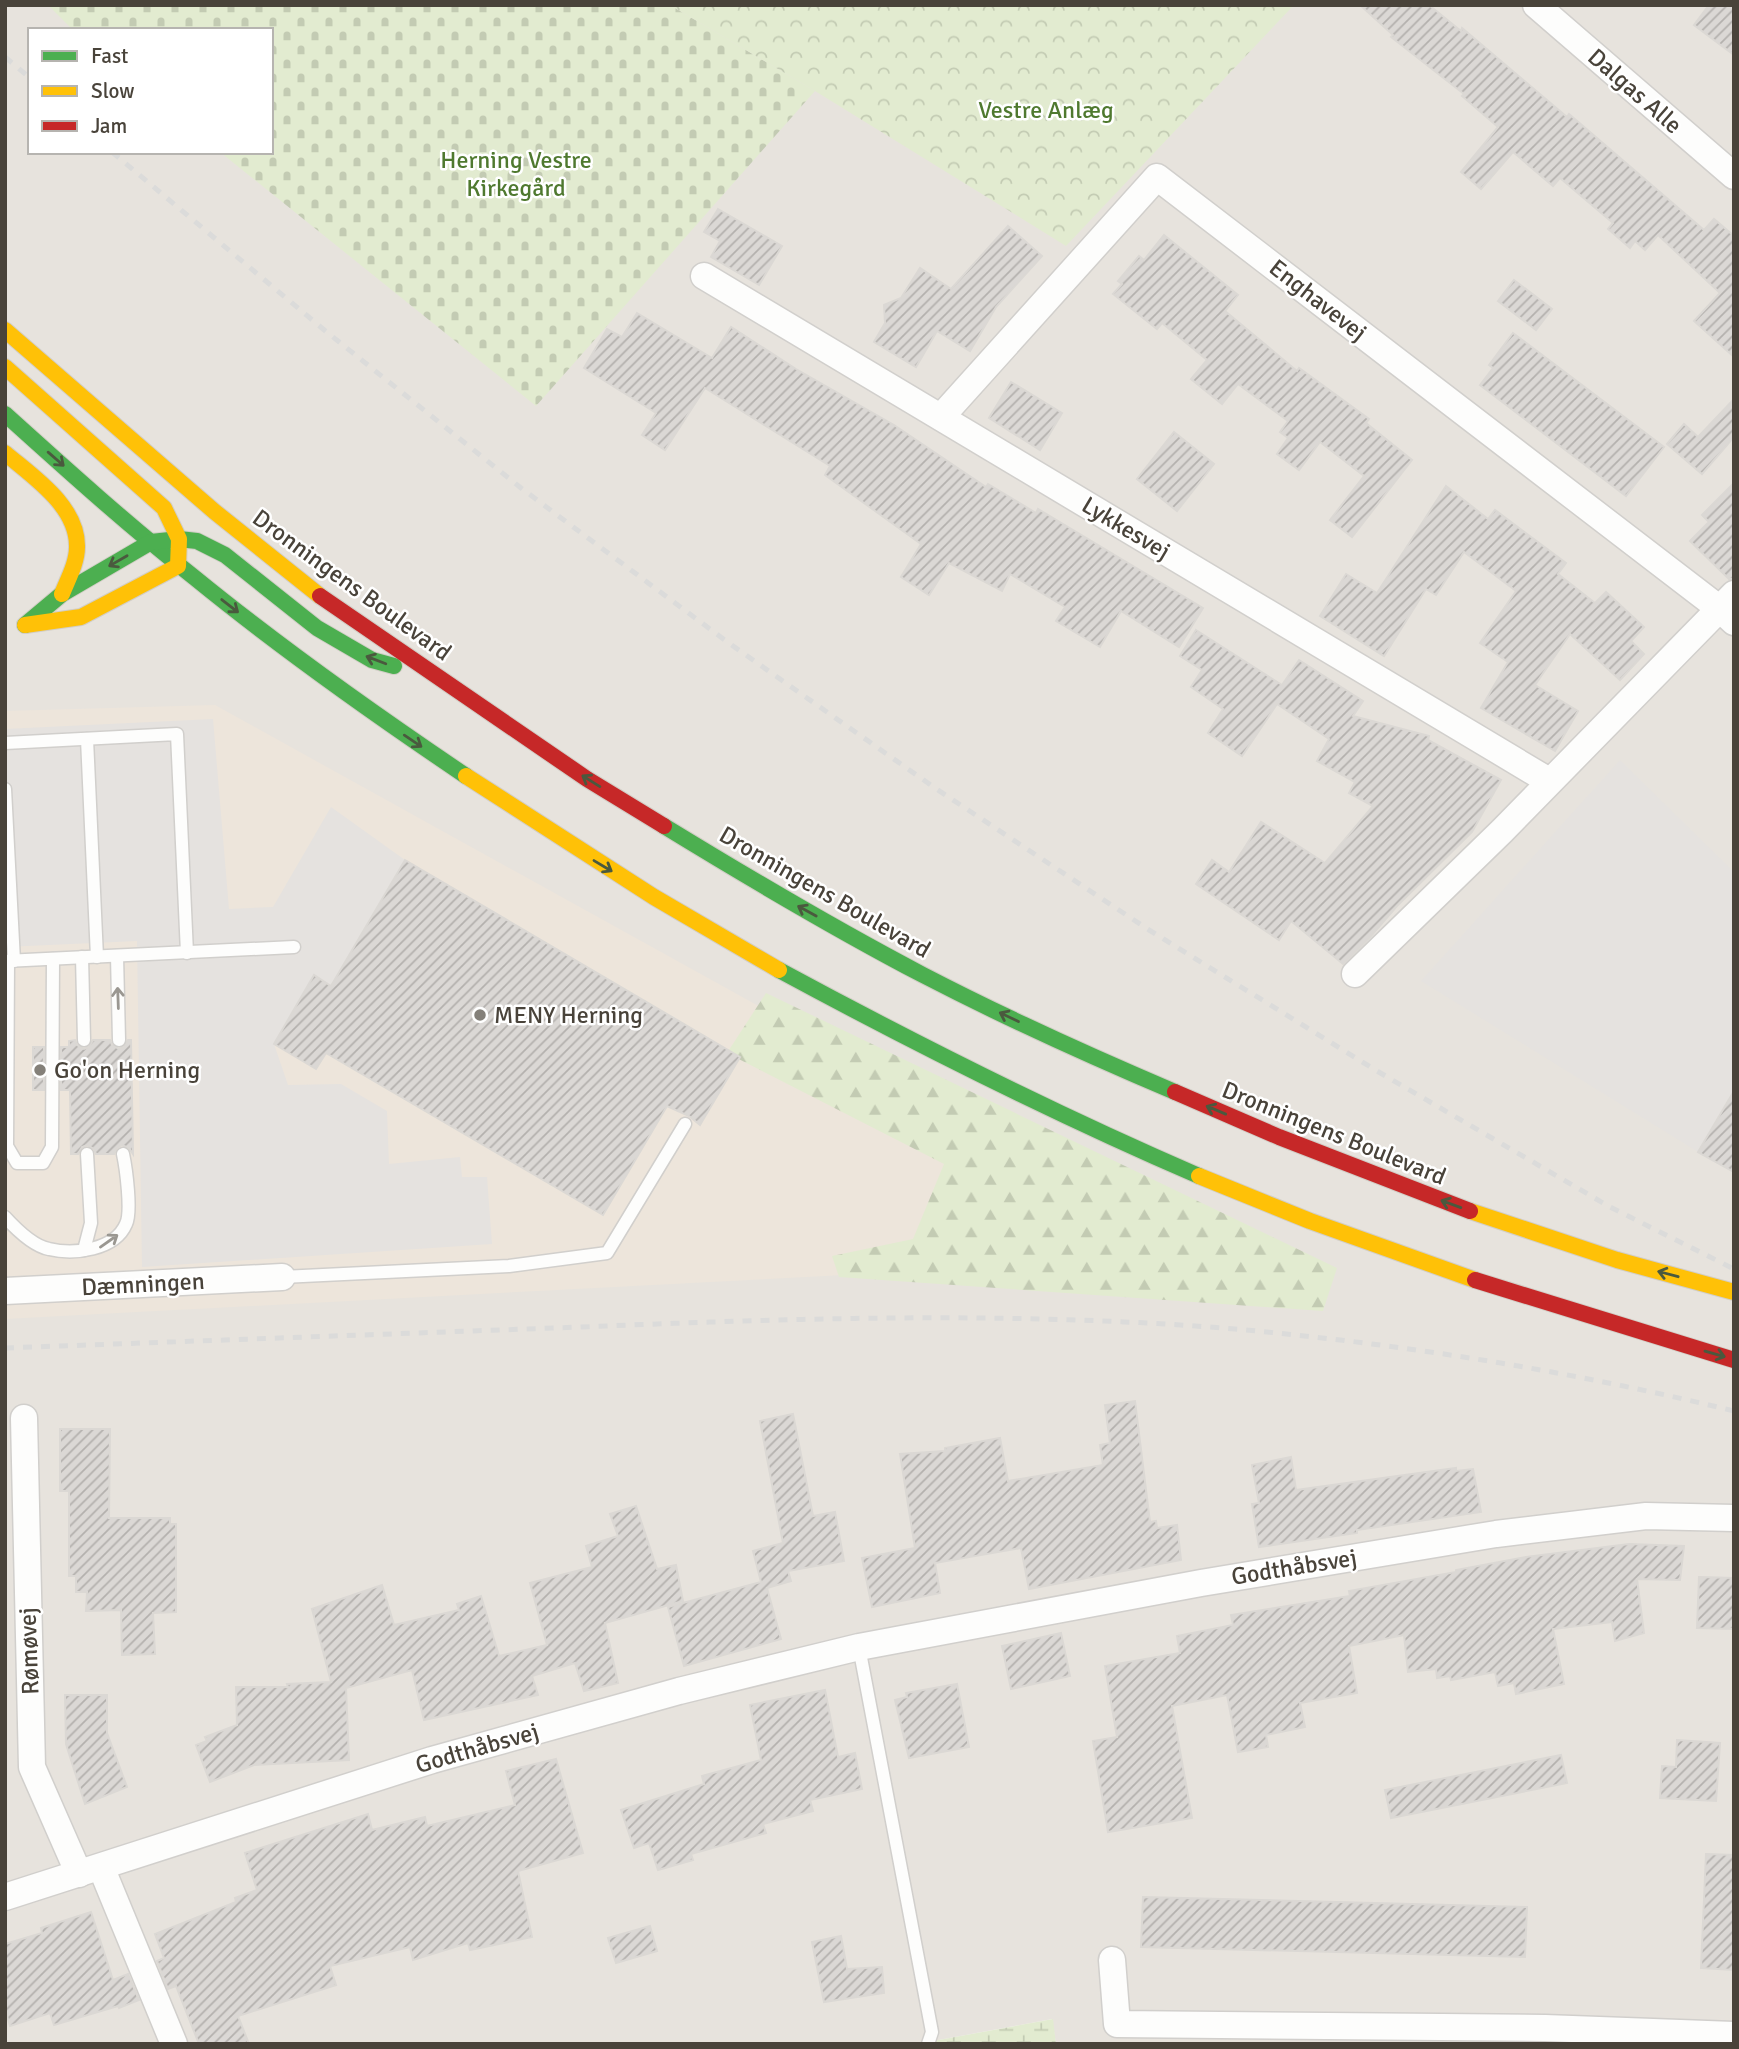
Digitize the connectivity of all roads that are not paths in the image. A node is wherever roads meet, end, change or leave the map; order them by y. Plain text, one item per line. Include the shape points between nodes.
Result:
1 (1536, 5) edge
2 (1734, 176) edge
3 (704, 276) dead end
4 (5, 330) edge
5 (5, 367) edge
6 (5, 414) edge
7 (941, 417) junction
8 (5, 453) edge
9 (179, 539) junction
10 (151, 542) junction
11 (178, 566) junction
12 (62, 594) junction
13 (1729, 608) edge
14 (15, 628) edge
15 (441, 680) junction
16 (86, 739) junction
17 (5, 743) edge
18 (1549, 781) junction
19 (5, 789) edge
20 (294, 947) dead end
21 (187, 953) junction
22 (117, 956) junction
23 (82, 957) junction
24 (97, 957) junction
25 (53, 959) junction
26 (9, 961) edge
27 (1354, 974) dead end
28 (84, 1040) dead end
29 (120, 1040) dead end
30 (685, 1124) dead end
31 (87, 1154) dead end
32 (123, 1154) dead end
33 (5, 1217) edge
34 (84, 1250) junction
35 (282, 1277) joint
36 (5, 1291) edge
37 (1734, 1292) edge
38 (1734, 1360) edge
39 (24, 1418) dead end
40 (1734, 1518) edge
41 (17, 1635) edge
42 (859, 1647) junction
43 (90, 1871) junction
44 (5, 1897) edge
45 (1112, 1959) dead end
46 (1734, 2035) edge
47 (174, 2044) edge
48 (928, 2044) edge

1 - 2 street, Dalgas Alle
3 - 7 street, Lykkesvej
4 - 15 main road, Dronningens Boulevard via 215,512 316,593
5 - 9 main road via 164,508
6 -> 10 main road
7 - 13 street, Enghavevej via 1157,177
7 - 18 street, Lykkesvej
8 - 12 main road via 58,502 73,524 77,542 74,565
9 - 10 main road
9 - 11 main road
15 -> 9 main road via 372,660 317,628 225,555 197,541
10 - 11 main road
10 -> 12 main road
11 - 14 main road via 81,617
11 -> 38 main road via 405,737 555,836 741,950 894,1032 1057,1113 1252,1198 1423,1262
12 - 14 main road
13 - 18 street
37 -> 15 main road, Dronningens Boulevard via 1617,1260 1447,1203 1086,1054 923,975 774,892 587,779
16 - 17 lane
16 - 21 lane via 177,734
16 - 24 lane
18 - 27 street
19 - 26 lane
20 - 21 lane
21 - 22 lane
22 - 24 lane
29 -> 22 lane
23 - 24 lane
23 - 25 lane
23 - 28 lane
25 - 26 lane
25 - 26 lane via 52,1147 43,1163 17,1163 7,1146
30 - 35 lane via 607,1253 509,1266
31 - 34 lane via 91,1223
34 -> 32 lane via 116,1239 127,1223
33 - 34 lane via 48,1249
35 - 36 street, Dæmningen
39 - 41 street, Rømøvej
40 - 42 street, Godthåbsvej via 1646,1516 1496,1534 1188,1585
41 - 43 street, Rømøvej via 32,1767
42 - 43 street, Godthåbsvej via 679,1690 432,1760
42 - 48 lane via 932,2032
43 - 44 street, Godthåbsvej
43 - 47 street
45 - 46 street via 1117,2024 1545,2028

